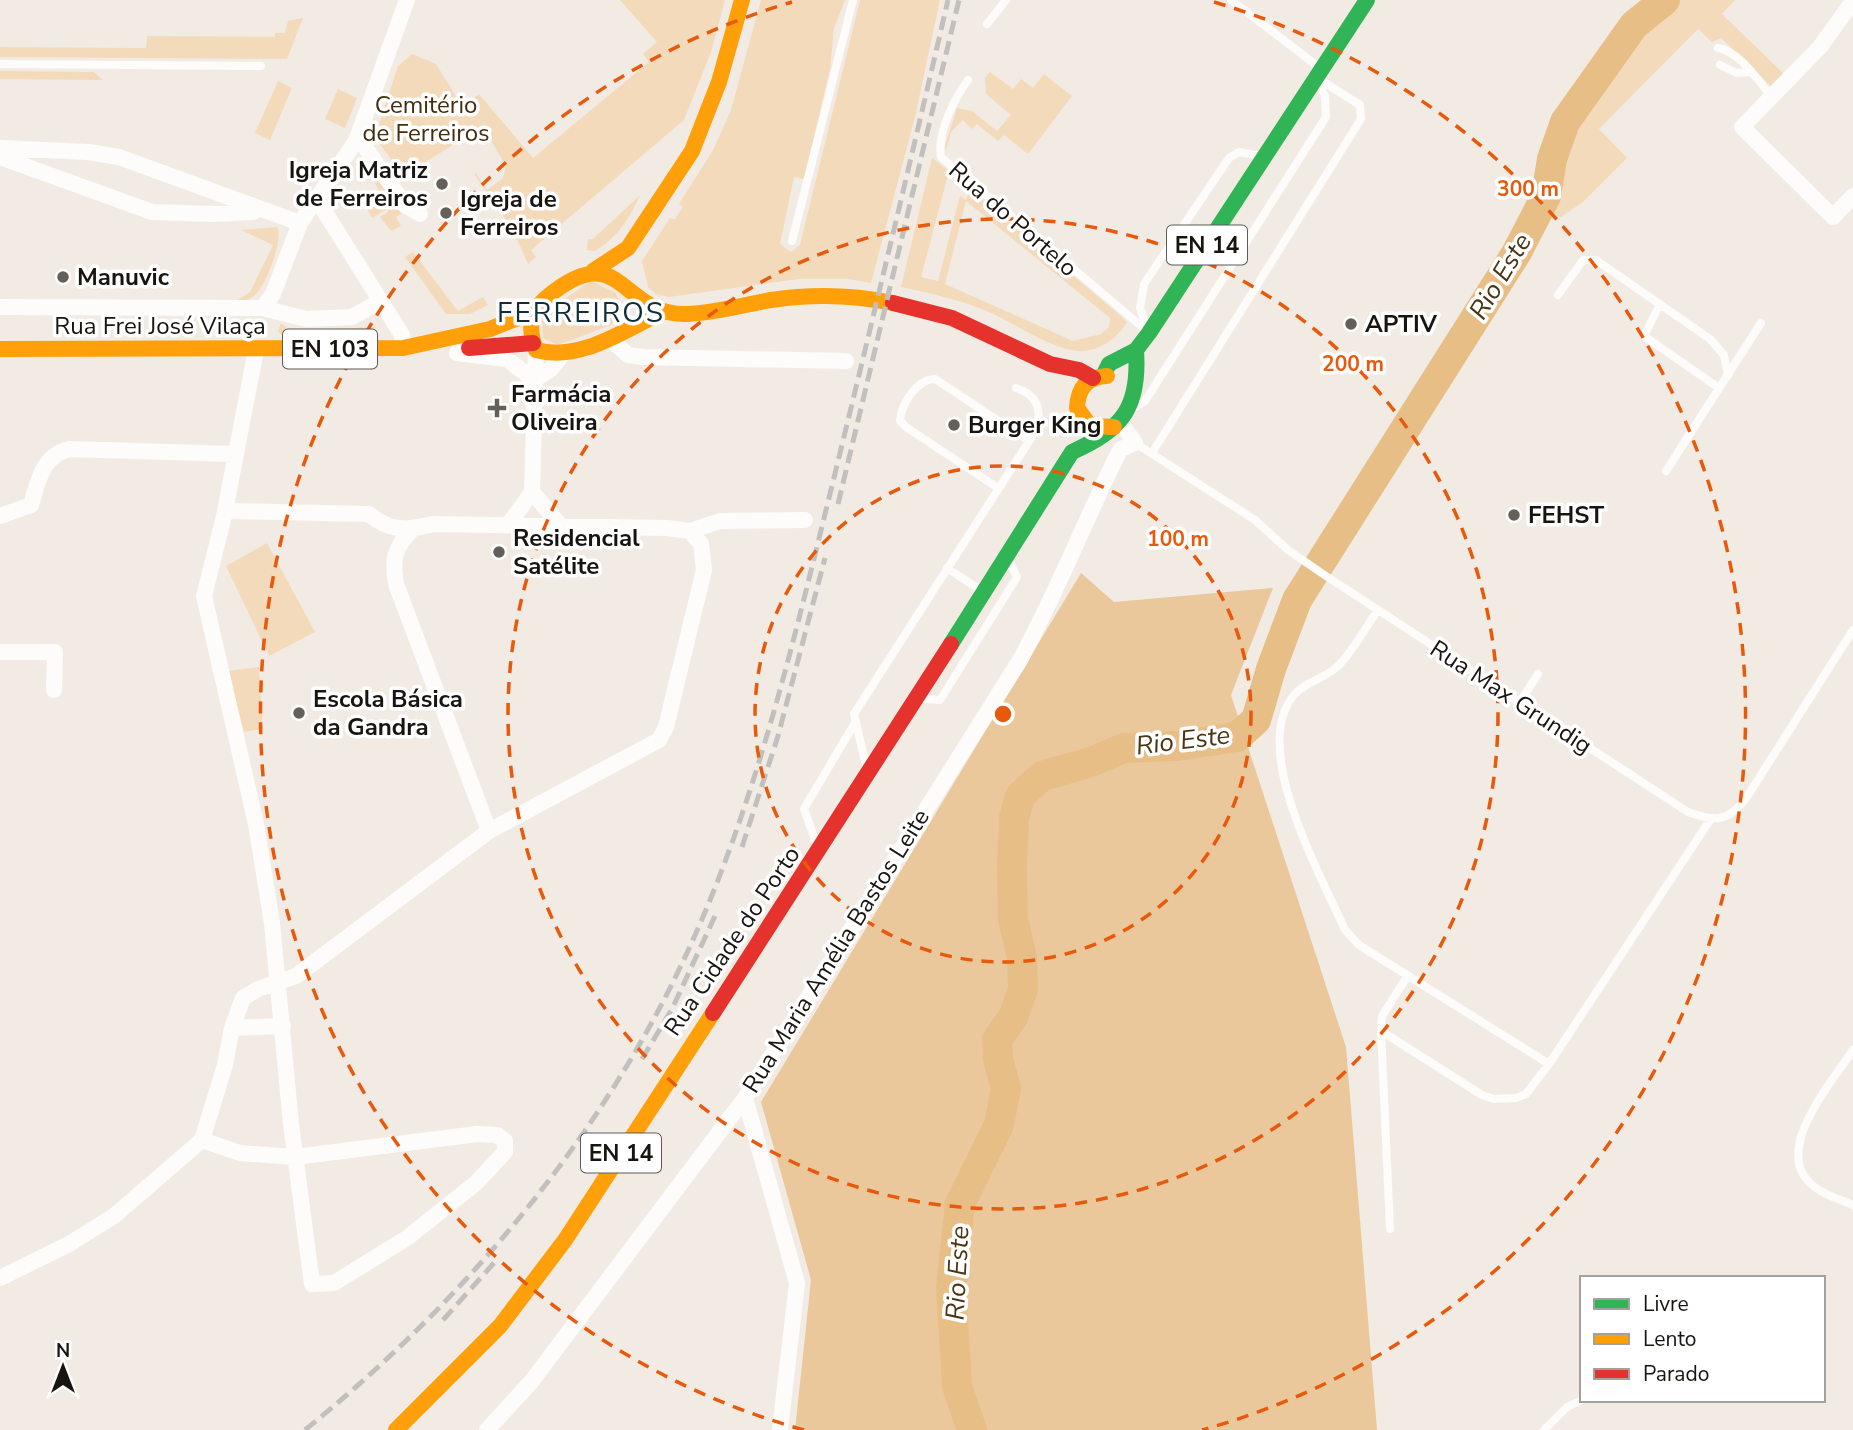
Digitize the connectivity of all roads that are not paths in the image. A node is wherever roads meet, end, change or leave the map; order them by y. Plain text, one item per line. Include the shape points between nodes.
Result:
1 (407, 0) edge
2 (742, 0) edge
3 (853, 0) edge
4 (1006, 0) edge
5 (1231, 0) edge
6 (1367, 0) edge
7 (1853, 1) edge
8 (987, 24) dead end
9 (1718, 48) dead end
10 (0, 64) edge
11 (1720, 65) dead end
12 (261, 66) dead end
13 (1750, 72) junction
14 (1319, 74) junction
15 (968, 80) dead end
16 (1772, 97) junction
17 (365, 147) dead end
18 (0, 148) edge
19 (0, 157) edge
20 (1264, 157) junction
21 (1853, 196) edge
22 (316, 198) junction
23 (263, 211) junction
24 (420, 214) dead end
25 (300, 223) junction
26 (792, 241) dead end
27 (628, 248) junction
28 (593, 271) junction
29 (627, 289) junction
30 (1559, 295) dead end
31 (379, 302) junction
32 (1660, 304) junction
33 (0, 307) edge
34 (263, 308) junction
35 (534, 312) junction
36 (661, 313) junction
37 (1760, 323) dead end
38 (626, 329) junction
39 (1149, 333) junction
40 (611, 340) junction
41 (535, 346) junction
42 (403, 348) junction
43 (0, 349) edge
44 (256, 350) junction
45 (1136, 350) junction
46 (457, 354) junction
47 (563, 354) junction
48 (846, 361) dead end
49 (1048, 363) junction
50 (1727, 376) junction
51 (1098, 377) junction
52 (534, 380) junction
53 (1016, 388) dead end
54 (1719, 388) junction
55 (1123, 416) junction
56 (1074, 427) junction
57 (1029, 441) junction
58 (1135, 443) junction
59 (1152, 453) junction
60 (234, 454) junction
61 (1666, 471) dead end
62 (998, 488) junction
63 (532, 492) junction
64 (233, 511) dead end
65 (0, 516) edge
66 (806, 520) dead end
67 (508, 524) junction
68 (560, 525) junction
69 (412, 530) junction
70 (690, 531) junction
71 (1006, 555) junction
72 (947, 568) junction
73 (984, 592) junction
74 (1378, 610) junction
75 (1853, 630) edge
76 (0, 652) edge
77 (1538, 674) dead end
78 (54, 690) dead end
79 (916, 699) junction
80 (1520, 702) junction
81 (856, 721) junction
82 (868, 776) junction
83 (1710, 820) junction
84 (489, 831) junction
85 (819, 852) junction
86 (1407, 977) junction
87 (280, 982) junction
88 (283, 1026) junction
89 (232, 1028) junction
90 (1381, 1031) junction
91 (1853, 1050) edge
92 (1549, 1064) junction
93 (745, 1098) junction
94 (202, 1140) junction
95 (295, 1157) junction
96 (1853, 1205) edge
97 (1391, 1228) dead end
98 (0, 1278) edge
99 (1580, 1401) edge
100 (396, 1430) edge
101 (487, 1430) edge
102 (779, 1430) edge
103 (1544, 1430) edge

1 - 22 street via 356,141
2 - 27 main road, EN 103 via 703,128
3 - 26 lane
4 - 8 lane
5 - 14 lane
6 - 14 main road, Rua Cidade do Porto / EN 14
7 - 16 street via 1820,47
9 - 13 lane via 1727,50
10 - 12 lane
11 - 13 lane via 1737,73
13 - 16 lane
14 - 20 main road, Rua Cidade do Porto / EN 14
14 - 55 lane via 1326,117 1145,401
14 - 59 lane via 1360,105 1361,119
15 - 39 lane, Rua do Portelo via 952,107 941,157
16 - 21 street via 1742,127 1833,217
17 - 24 street via 405,205
18 - 23 street via 119,157
19 - 23 street via 152,212
20 - 39 main road, Rua Cidade do Porto / EN 14
20 - 39 lane via 1239,152 1229,158 1143,284 1140,308
22 - 25 street
22 - 31 street
23 - 25 street
25 - 34 street via 273,294
27 - 28 main road, EN 103
27 - 29 main road, EN 103
28 - 29 main road via 607,272
28 - 35 main road, Rua Frei José Vilaça / EN 103 via 565,284
29 - 36 main road
29 - 38 main road, EN 103 via 632,317
30 - 32 lane via 1579,264 1590,259
31 - 34 street via 361,313 335,318 306,319
31 - 42 street via 402,335
32 - 50 lane via 1718,347 1728,363
32 - 54 lane via 1644,332 1646,339
33 - 34 street
35 - 41 main road via 528,331
35 - 42 main road, Rua Frei José Vilaça / EN 103 via 490,329
36 - 38 main road, Rua Frei José Vilaça
36 - 49 main road, Rua Frei José Vilaça via 699,313 788,298 863,299 964,321
37 - 50 lane
38 - 40 main road, Rua Frei José Vilaça / EN 103
39 - 45 main road, Rua Cidade do Porto / EN 14
40 - 47 main road, Rua Frei José Vilaça / EN 103
40 - 48 street via 628,355 643,357
41 - 46 main road, Rua Frei José Vilaça / EN 103 via 494,343
41 - 47 main road, Rua Frei José Vilaça / EN 103 via 552,355
41 - 52 street
42 - 44 main road, Rua Frei José Vilaça / EN 103
42 - 46 main road, Rua Frei José Vilaça / EN 103 via 416,354
43 - 44 main road, Rua Frei José Vilaça / EN 103
44 - 60 street
45 - 51 main road, Rua Cidade do Porto via 1115,359
45 - 55 main road via 1138,376
46 - 52 street via 507,359
47 - 52 street
49 - 51 main road, Rua Frei José Vilaça via 1073,366
49 - 56 main road
50 - 54 lane
51 - 55 main road via 1122,383
51 - 56 main road, Rua Cidade do Porto / EN 14 via 1082,386
52 - 63 street
53 - 57 lane via 1027,392 1038,405 1040,418
54 - 61 lane
55 - 56 main road, Rua Cidade do Porto / EN 14
55 - 56 main road via 1097,429
55 - 58 street, Rua Max Grundig
56 - 71 main road, Rua Cidade do Porto / EN 14
57 - 62 lane
57 - 62 lane via 935,379 919,384 901,411 900,421 906,427
58 - 59 lane, Rua Max Grundig
58 - 93 street, Rua Maria Amélia Bastos Leite via 1121,449 1116,458 1020,660
59 - 74 lane, Rua Max Grundig via 1255,520 1304,561
60 - 65 street via 69,449 59,452 41,470 31,505
60 - 87 street via 204,596 256,824
62 - 72 lane
63 - 67 street
63 - 68 street
64 - 69 street via 369,514 381,525
66 - 70 street via 720,521
67 - 68 street
67 - 69 street via 432,524
68 - 70 street
69 - 84 street via 399,542 394,555 396,584
70 - 84 street via 701,544 704,570 659,740
71 - 73 main road, Rua Cidade do Porto / EN 14
71 - 79 lane via 1017,577 940,700
72 - 73 lane
72 - 81 lane via 854,714
73 - 79 main road, Rua Cidade do Porto / EN 14
74 - 80 lane, Rua Max Grundig
74 - 86 lane via 1338,666 1304,684 1292,697 1283,714 1279,748 1285,784 1345,930
75 - 83 lane via 1745,800 1731,816
76 - 78 street via 55,652
77 - 80 lane
79 - 82 main road, Rua Cidade do Porto / EN 14
80 - 83 lane, Rua Max Grundig via 1688,813
81 - 82 lane
81 - 85 lane via 804,809
82 - 85 main road, Rua Cidade do Porto / EN 14
83 - 92 lane
84 - 87 street via 296,976
85 - 100 main road, Rua Cidade do Porto / EN 14 via 534,1284 469,1359
86 - 90 lane via 1382,1016
86 - 92 lane
87 - 88 street
87 - 89 street via 243,998
88 - 89 street
88 - 95 street
89 - 94 street
90 - 92 lane via 1494,1099 1526,1094
90 - 97 lane
91 - 96 lane via 1804,1126 1798,1155 1810,1183
93 - 101 street, Rua Maria Amélia Bastos Leite via 531,1382
93 - 102 street via 797,1283
94 - 95 street via 240,1153
94 - 98 street via 114,1216
95 - 95 street via 478,1134 497,1135 505,1141 505,1152 476,1184 407,1238 334,1283 312,1284
99 - 103 lane

